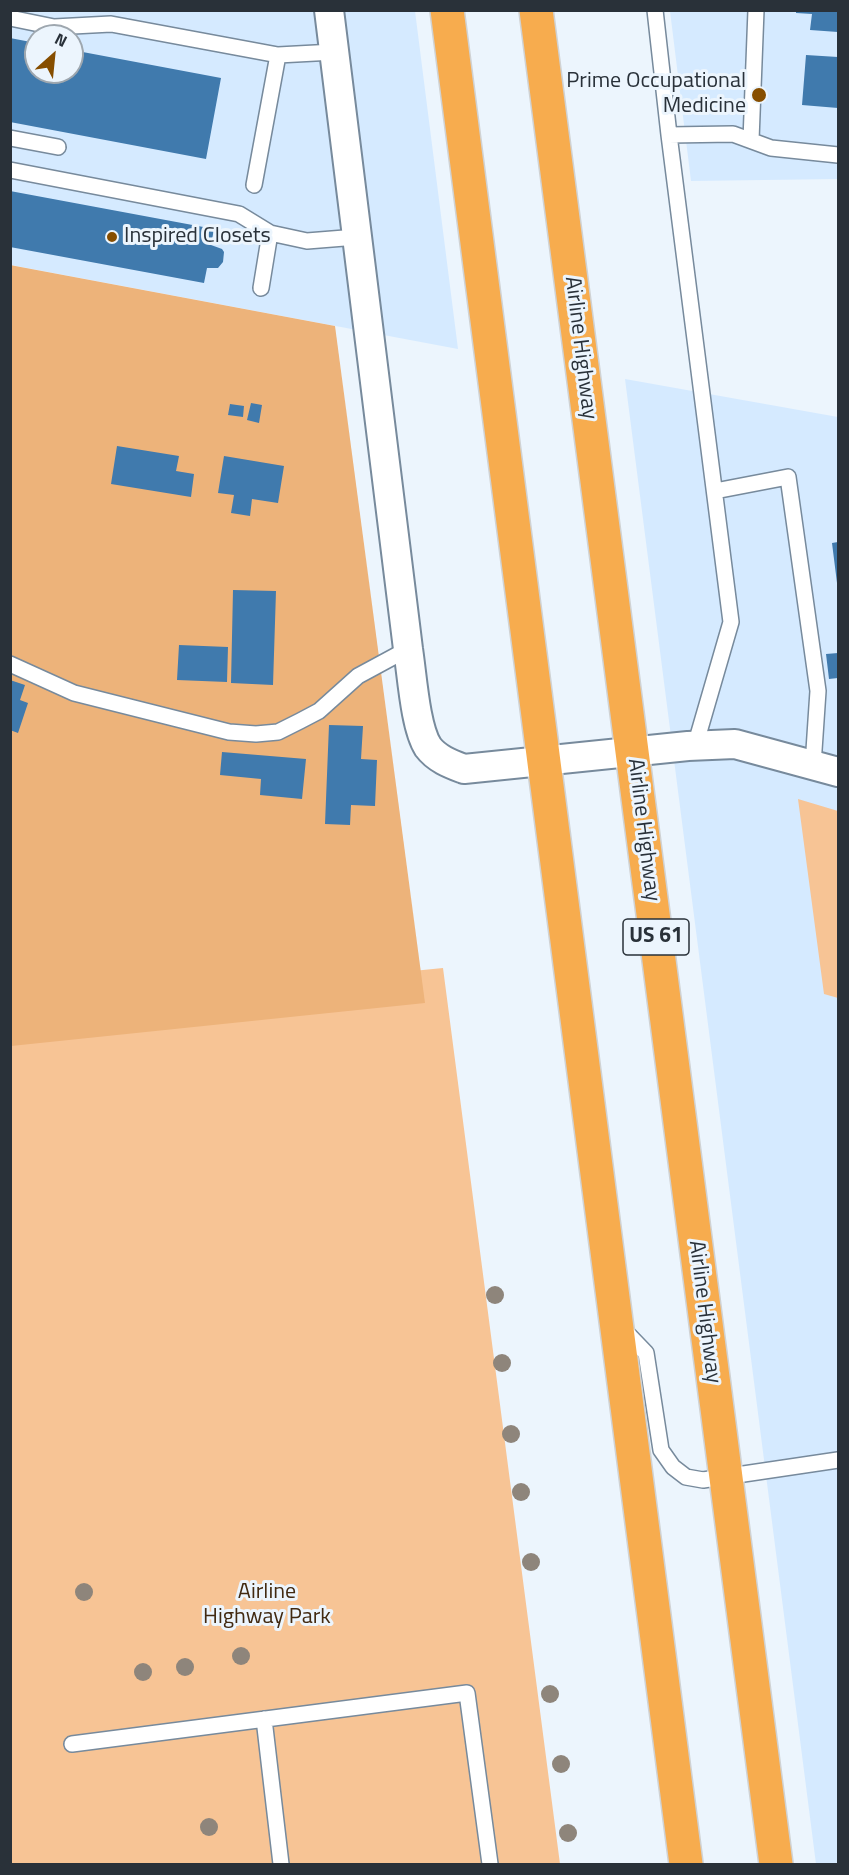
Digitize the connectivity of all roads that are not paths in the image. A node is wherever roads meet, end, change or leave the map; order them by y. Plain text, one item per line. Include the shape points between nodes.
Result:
1 (329, 10) edge
2 (447, 10) edge
3 (536, 10) edge
4 (655, 10) edge
5 (756, 10) edge
6 (10, 18) edge
7 (334, 52) junction
8 (278, 55) junction
9 (669, 135) junction
10 (10, 138) edge
11 (751, 140) junction
12 (58, 147) dead end
13 (838, 155) edge
14 (10, 170) edge
15 (254, 185) dead end
16 (270, 233) junction
17 (357, 237) junction
18 (261, 288) dead end
19 (715, 491) junction
20 (408, 649) junction
21 (10, 664) edge
22 (695, 746) junction
23 (633, 753) junction
24 (545, 761) junction
25 (826, 768) edge
26 (617, 1323) junction
27 (838, 1460) edge
28 (726, 1475) junction
29 (264, 1719) junction
30 (72, 1744) dead end
31 (281, 1864) edge
32 (490, 1864) edge
33 (686, 1864) edge
34 (776, 1864) edge

1 - 7 street
2 - 24 highway
3 - 23 highway, Airline Highway / US 61
4 - 9 lane
5 - 11 lane
6 - 8 lane via 54,27 111,24
7 - 8 lane
7 - 17 street
8 - 15 lane
9 - 11 lane via 733,134
9 - 19 lane
10 - 12 lane
11 - 13 lane via 771,148
14 - 16 lane via 238,214
16 - 17 lane via 307,241
16 - 18 lane
17 - 20 street
19 - 22 lane via 731,622
19 - 25 lane via 788,477
20 - 21 lane via 358,676 319,711 300,722 278,732 256,734 229,732 74,693
20 - 24 street via 420,725 428,747 445,762 464,769
22 - 23 street
22 - 25 street via 735,744
23 - 24 street
23 - 28 highway, Airline Highway / US 61
24 - 26 highway
26 - 28 lane via 646,1353 661,1450 673,1467 687,1477 704,1480
26 - 33 highway
27 - 28 lane
28 - 34 highway, Airline Highway / US 61
29 - 30 lane
29 - 31 lane
29 - 32 lane via 467,1693

